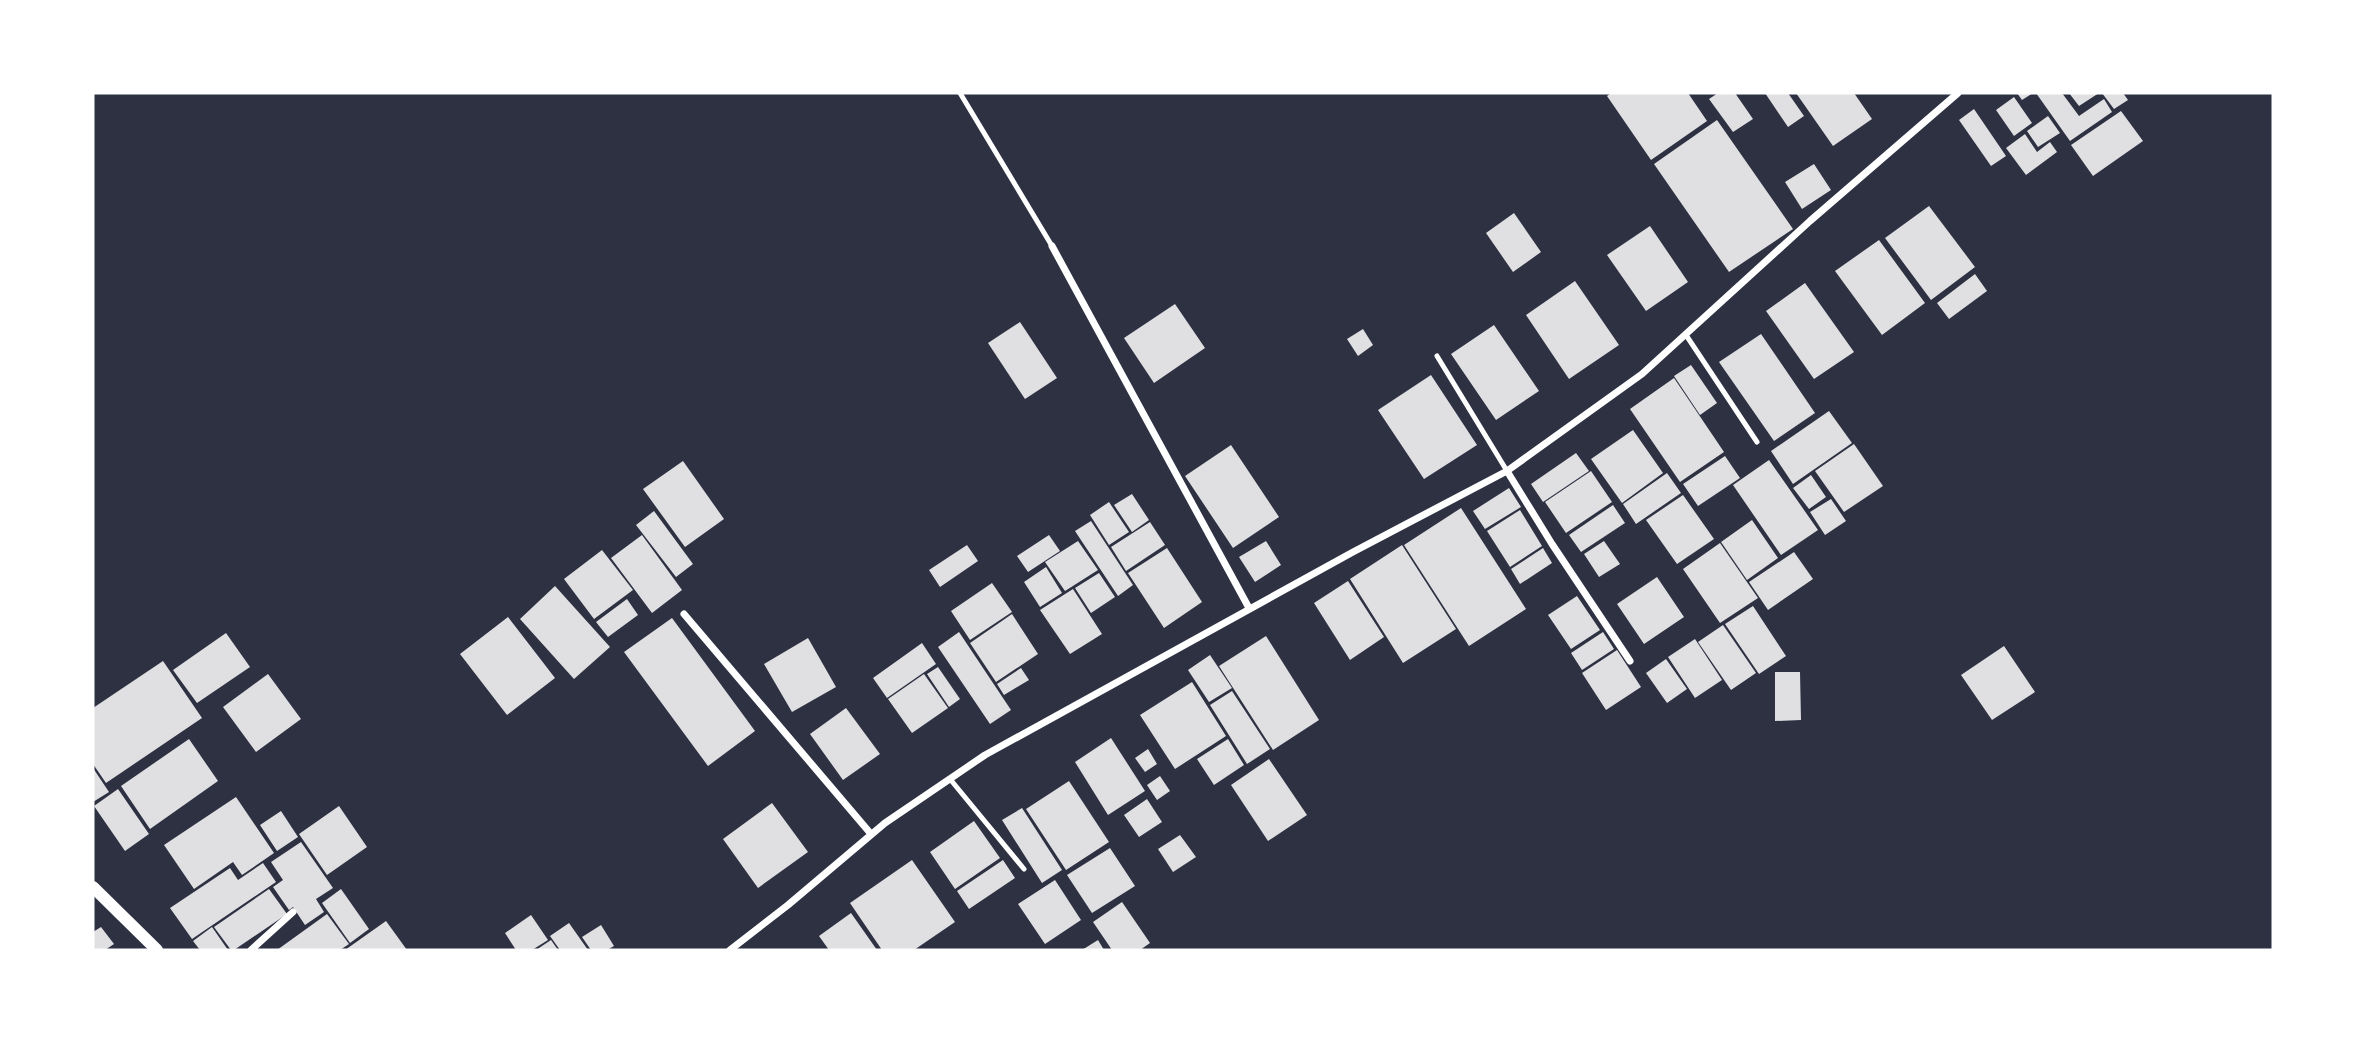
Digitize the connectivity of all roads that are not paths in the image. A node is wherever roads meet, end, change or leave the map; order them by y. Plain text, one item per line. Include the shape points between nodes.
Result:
1 (960, 93) edge
2 (1958, 93) edge
3 (1052, 246) joint
4 (1686, 335) junction
5 (1437, 356) dead end
6 (1757, 442) dead end
7 (1507, 471) junction
8 (1249, 608) junction
9 (684, 614) dead end
10 (1630, 661) dead end
11 (950, 779) junction
12 (871, 834) junction
13 (1024, 869) dead end
14 (93, 887) edge
15 (293, 912) dead end
16 (157, 950) edge
17 (251, 950) edge
18 (730, 950) edge

1 - 3 lane
2 - 4 street
3 - 8 street
4 - 6 lane
4 - 7 street via 1643,374
5 - 7 lane
7 - 8 street
7 - 10 street
8 - 11 street
9 - 12 street
11 - 12 street
11 - 13 lane
12 - 18 street
14 - 16 street
15 - 17 street

